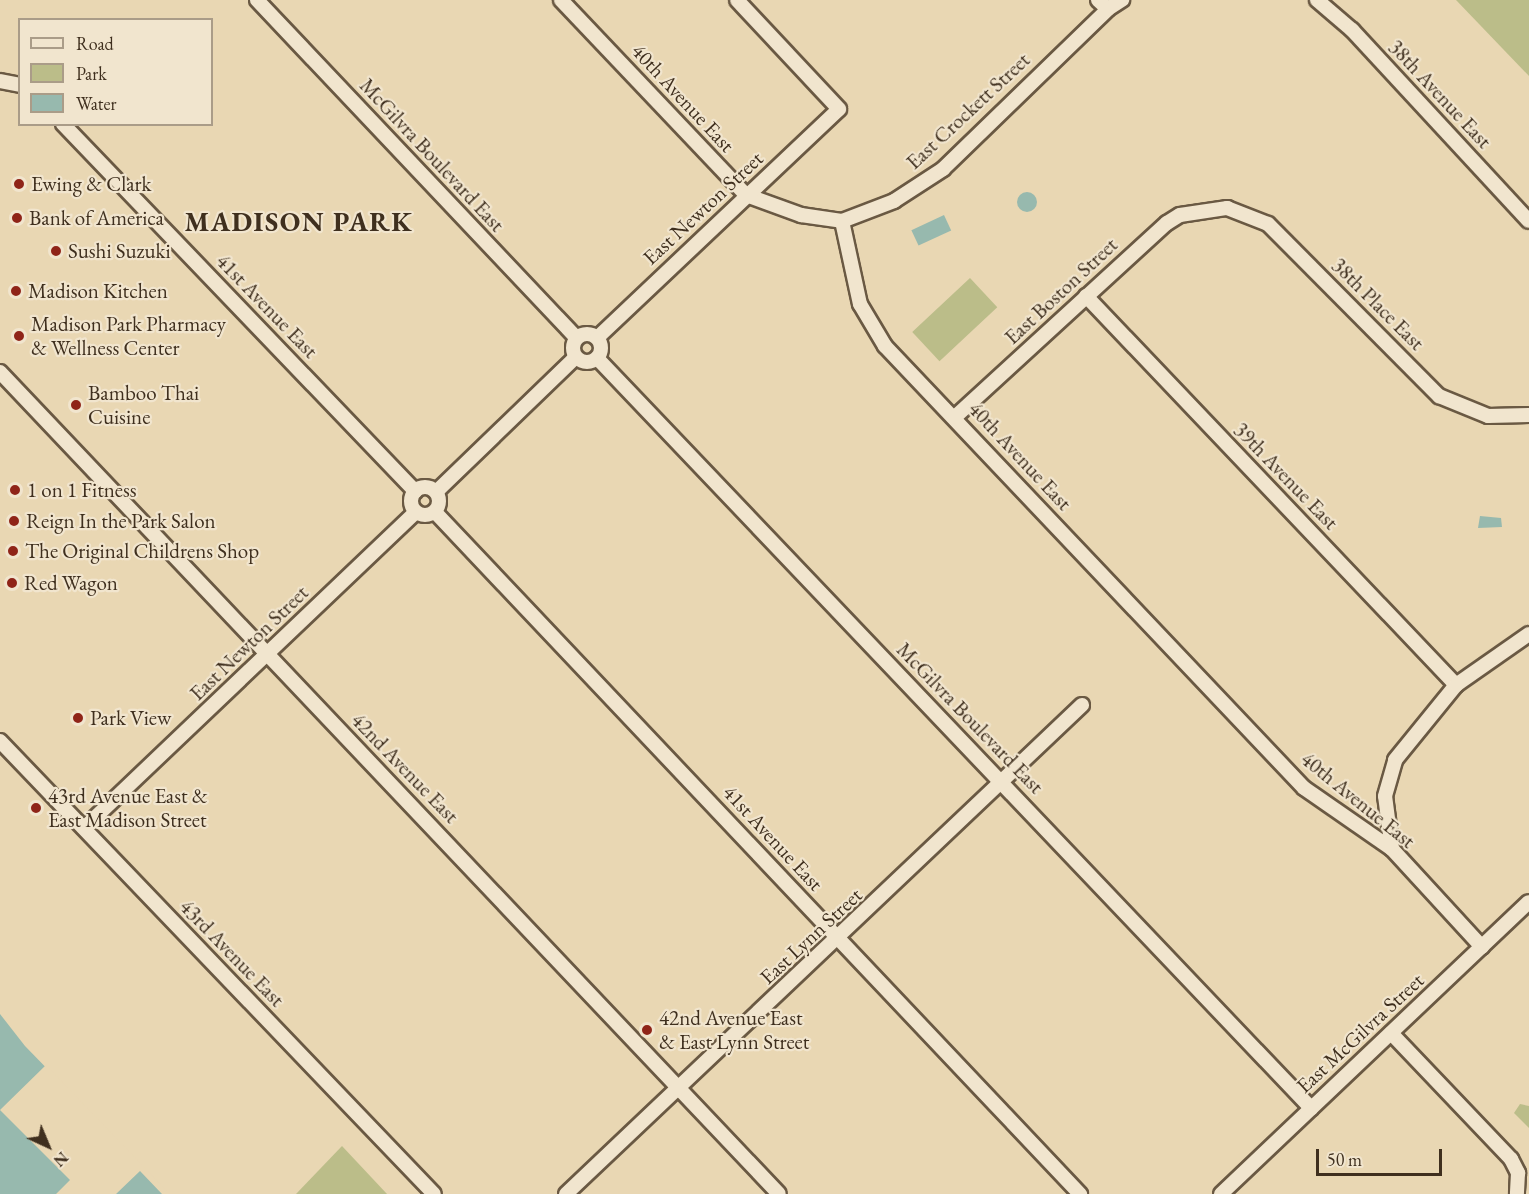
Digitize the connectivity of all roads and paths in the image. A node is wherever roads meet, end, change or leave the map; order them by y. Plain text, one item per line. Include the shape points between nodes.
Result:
1 (257, 0) edge
2 (561, 0) edge
3 (737, 0) edge
4 (1122, 0) edge
5 (1317, 0) edge
6 (1103, 4) edge
7 (0, 81) edge
8 (18, 85) edge
9 (65, 126) edge
10 (746, 195) junction
11 (1204, 210) joint
12 (842, 221) junction
13 (1529, 221) edge
14 (1086, 296) junction
15 (577, 338) junction
16 (597, 338) junction
17 (576, 357) junction
18 (597, 358) junction
19 (0, 372) edge
20 (1529, 415) edge
21 (955, 417) junction
22 (416, 491) junction
23 (436, 492) junction
24 (416, 512) junction
25 (435, 512) junction
26 (1529, 634) edge
27 (268, 654) junction
28 (1456, 685) junction
29 (1082, 705) dead end
30 (0, 741) edge
31 (1002, 782) junction
32 (84, 828) junction
33 (1392, 849) junction
34 (1529, 902) edge
35 (839, 939) junction
36 (1482, 947) junction
37 (1391, 1033) junction
38 (680, 1087) junction
39 (1311, 1108) junction
40 (434, 1194) edge
41 (566, 1194) edge
42 (779, 1194) edge
43 (1080, 1194) edge
44 (1221, 1194) edge
45 (1517, 1194) edge

1 - 15 street, McGilvra Boulevard East
2 - 10 street, 40th Avenue East
3 - 10 street, East Newton Street via 839,109
4 - 6 street
5 - 13 street, 38th Avenue East via 1352,30
6 - 12 street, East Crockett Street via 943,169 894,201
7 - 8 street
9 - 22 street, 41st Avenue East
10 - 12 street, 40th Avenue East via 801,215
10 - 16 street, East Newton Street
11 - 14 street, East Boston Street via 1167,223
11 - 20 street, 38th Place East via 1227,208 1268,224 1439,396 1488,416
12 - 21 street, 40th Avenue East via 847,260 872,324 885,346
14 - 21 street, East Boston Street
14 - 28 street, 39th Avenue East
15 - 16 street via 586,334
15 - 17 street
16 - 18 street via 602,348
17 - 18 street via 585,362
17 - 23 street
18 - 31 street, McGilvra Boulevard East
19 - 27 street, 42nd Avenue East
21 - 33 street, 40th Avenue East via 1304,788
22 - 23 street via 426,487
22 - 24 street via 411,502
23 - 25 street via 440,502
24 - 25 street
24 - 27 street, East Newton Street
25 - 35 street, 41st Avenue East
26 - 28 street
27 - 32 street, East Newton Street
27 - 38 street, 42nd Avenue East
28 - 33 street via 1395,760 1385,796
29 - 31 street, East Lynn Street
30 - 32 street, 43rd Avenue East
31 - 35 street, East Lynn Street
31 - 39 street, McGilvra Boulevard East
32 - 40 street, 43rd Avenue East
33 - 36 street, 40th Avenue East
34 - 36 street, East McGilvra Street
35 - 38 street, East Lynn Street
35 - 43 street, 41st Avenue East
36 - 37 street, East McGilvra Street
37 - 39 street, East McGilvra Street
37 - 45 street via 1511,1159 1518,1173
38 - 41 street, East Lynn Street
38 - 42 street, 42nd Avenue East
39 - 44 street, East McGilvra Street

